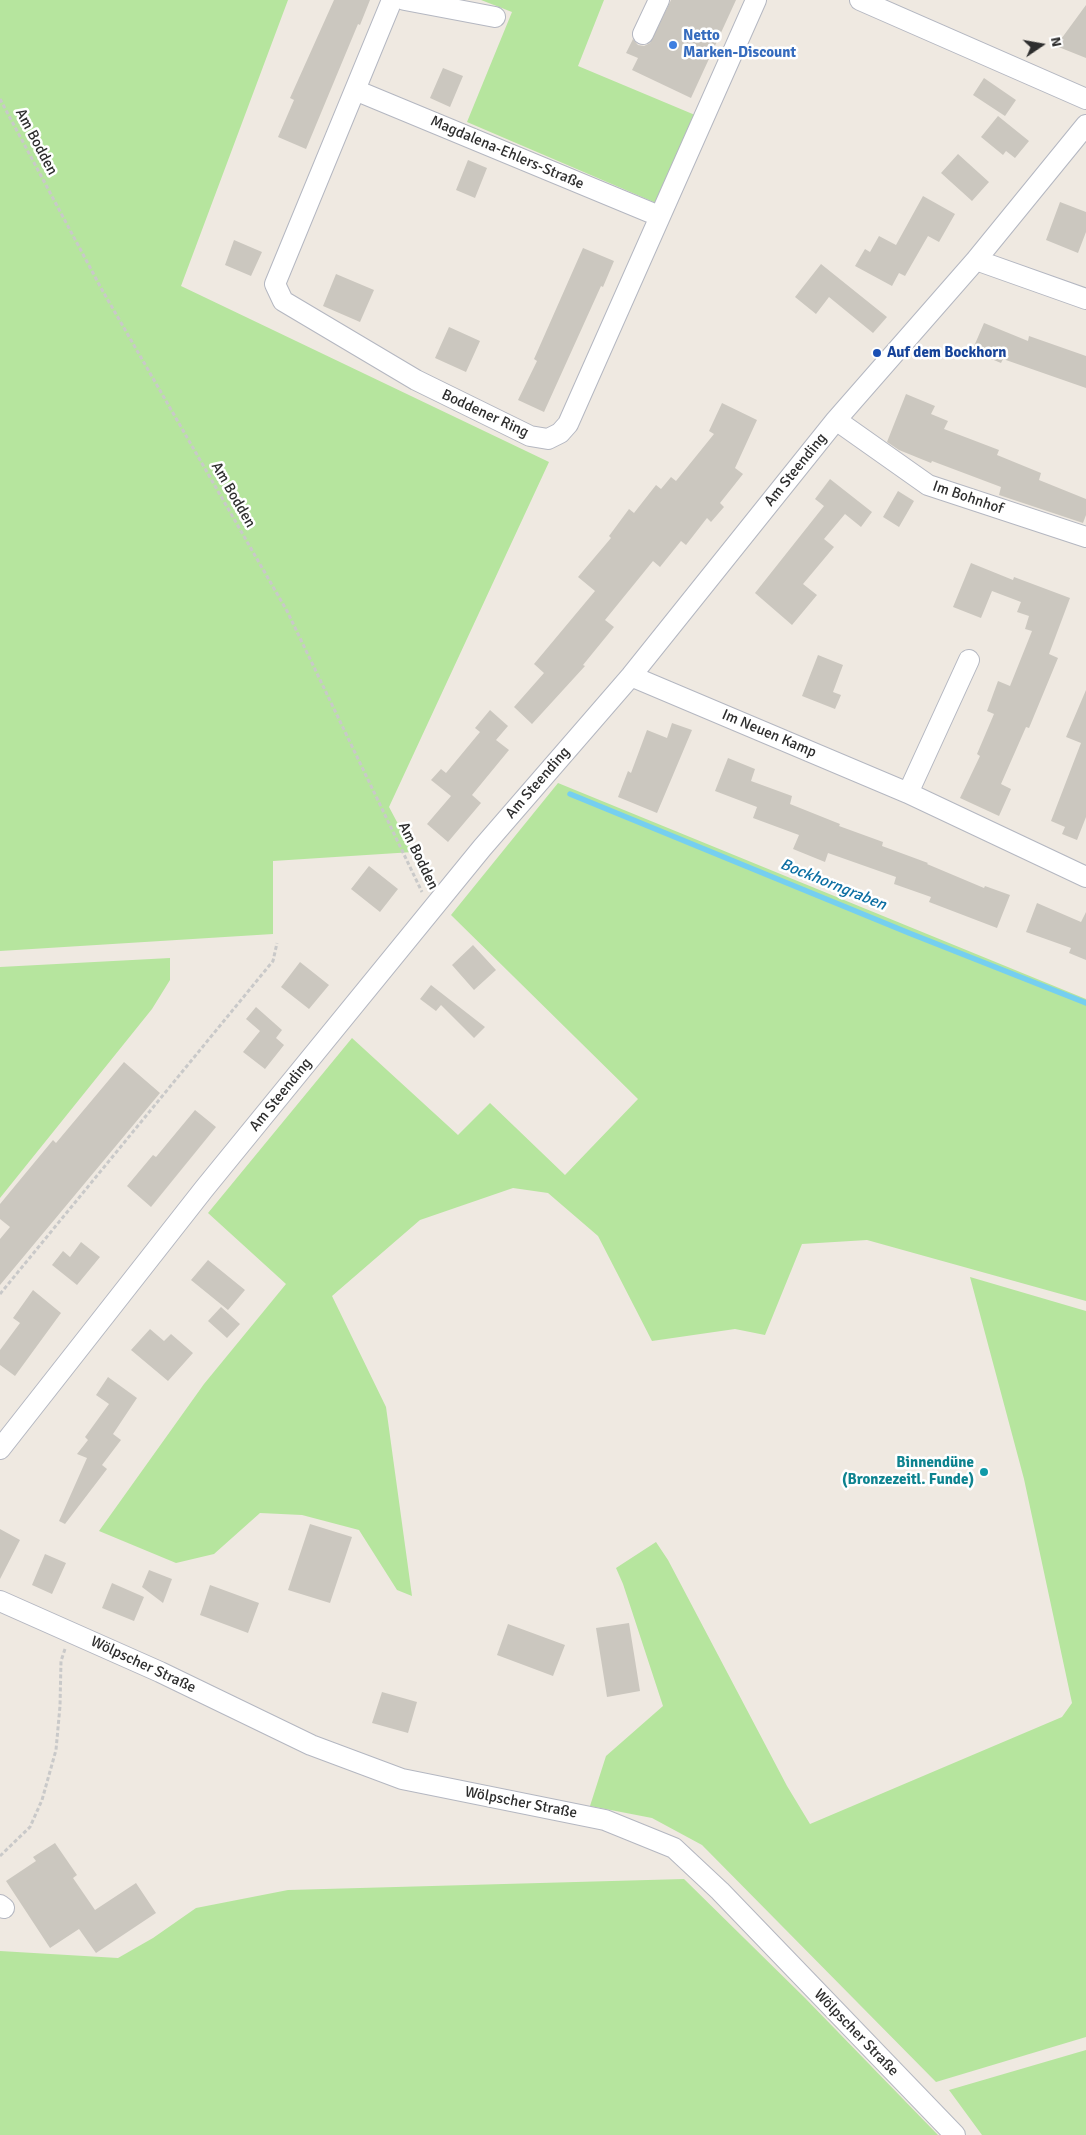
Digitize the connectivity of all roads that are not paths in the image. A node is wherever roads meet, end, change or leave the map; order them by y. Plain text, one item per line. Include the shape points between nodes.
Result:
1 (392, 0) edge
2 (405, 0) edge
3 (659, 0) edge
4 (756, 0) edge
5 (860, 0) edge
6 (495, 17) dead end
7 (643, 34) dead end
8 (355, 90) junction
9 (1086, 99) edge
10 (1086, 125) edge
11 (659, 216) junction
12 (976, 260) junction
13 (1086, 299) edge
14 (836, 420) junction
15 (1086, 537) edge
16 (969, 660) dead end
17 (631, 676) junction
18 (908, 793) junction
19 (1085, 872) edge
20 (0, 1449) edge
21 (0, 1600) edge
22 (955, 2135) edge

1 - 8 street, Boddener Ring
2 - 6 street
3 - 7 street
4 - 11 street, Boddener Ring
5 - 9 street
8 - 11 street, Magdalena-Ehlers-Straße
8 - 11 street, Boddener Ring via 275,284 283,301 416,380 530,436 548,439 568,424
10 - 12 street, Am Steending
12 - 13 street
12 - 14 street, Am Steending
14 - 15 street, Im Bohnhof via 928,485
14 - 17 street, Am Steending
16 - 18 street
17 - 18 street, Im Neuen Kamp
17 - 20 street, Am Steending via 540,780 204,1189
18 - 19 street, Im Neuen Kamp
21 - 22 street, Wölpscher Straße via 311,1745 402,1779 605,1820 674,1848 720,1891

